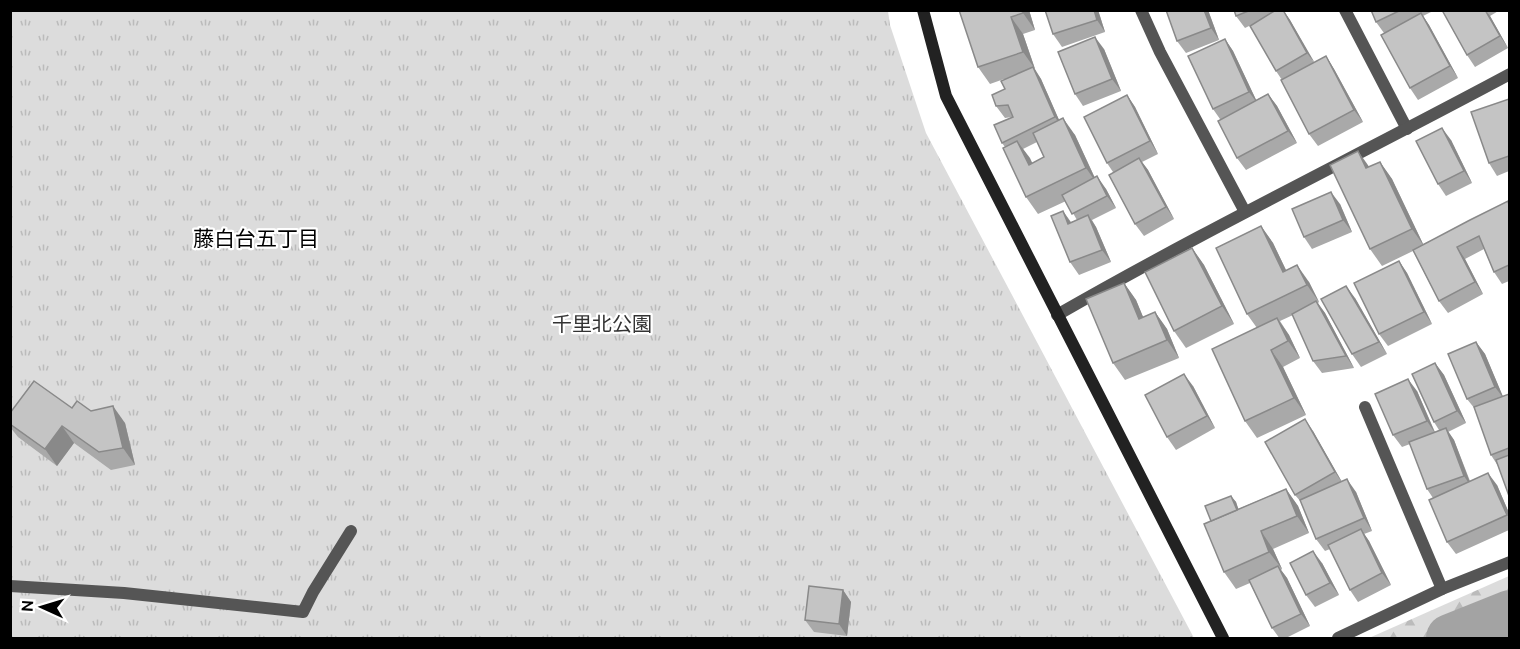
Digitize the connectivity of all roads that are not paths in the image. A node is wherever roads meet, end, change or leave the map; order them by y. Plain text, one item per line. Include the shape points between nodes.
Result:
1 (923, 10) edge
2 (1142, 10) edge
3 (1345, 10) edge
4 (1509, 74) edge
5 (1407, 129) junction
6 (1245, 212) junction
7 (1057, 315) junction
8 (1365, 407) dead end
9 (351, 531) dead end
10 (1509, 562) edge
11 (10, 586) edge
12 (1442, 590) junction
13 (1223, 639) edge
14 (1338, 639) edge

1 - 7 street via 946,96
2 - 6 street via 1160,52
3 - 5 street
4 - 5 street
5 - 6 street
6 - 7 street
7 - 13 street
8 - 12 street
9 - 11 street via 303,612 124,593
10 - 12 street
12 - 14 street

